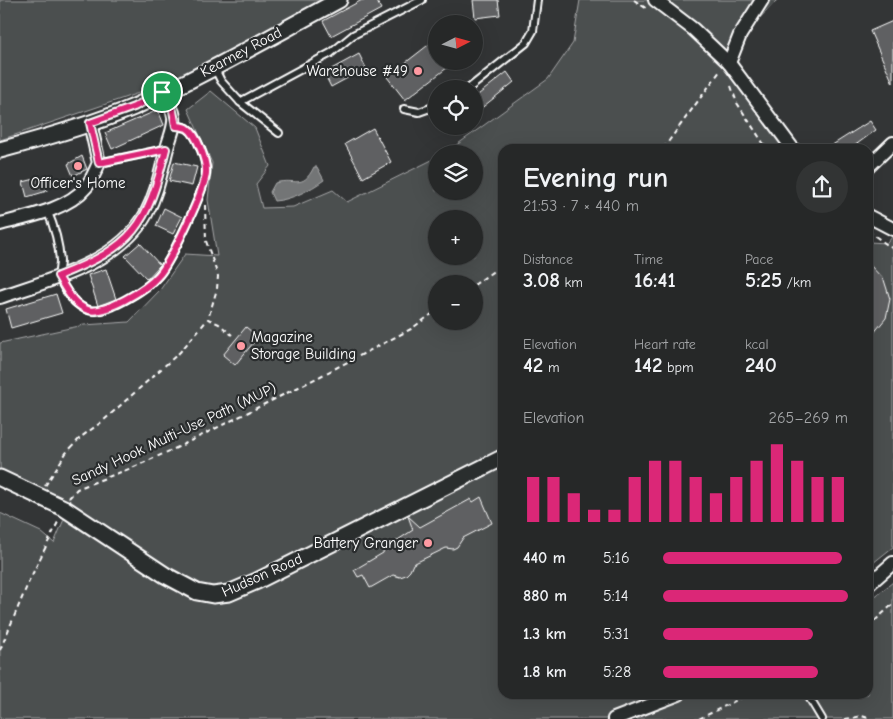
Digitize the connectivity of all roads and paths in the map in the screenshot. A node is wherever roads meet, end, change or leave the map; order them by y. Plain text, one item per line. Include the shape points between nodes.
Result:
1 (339, 0) edge
2 (422, 0) edge
3 (537, 0) edge
4 (634, 0) edge
5 (762, 0) edge
6 (652, 6) edge
7 (729, 63) junction
8 (714, 65) dead end
9 (214, 67) junction
10 (726, 79) dead end
11 (479, 80) edge
12 (162, 92) junction
13 (240, 102) junction
14 (404, 108) dead end
15 (428, 109) edge
16 (90, 123) junction
17 (176, 126) junction
18 (279, 133) dead end
19 (893, 143) edge
20 (667, 144) edge
21 (764, 144) edge
22 (789, 144) edge
23 (166, 149) junction
24 (0, 150) edge
25 (873, 161) edge
26 (99, 163) junction
27 (204, 185) junction
28 (47, 210) junction
29 (873, 219) edge
30 (0, 224) edge
31 (893, 229) edge
32 (873, 235) edge
33 (893, 249) edge
34 (498, 268) edge
35 (58, 276) junction
36 (483, 279) edge
37 (0, 297) edge
38 (428, 317) edge
39 (208, 319) junction
40 (232, 335) dead end
41 (498, 460) edge
42 (0, 478) edge
43 (39, 495) junction
44 (64, 508) junction
45 (893, 563) edge
46 (873, 581) edge
47 (893, 604) edge
48 (873, 622) edge
49 (0, 650) edge
50 (665, 699) edge
51 (739, 699) edge
52 (810, 699) edge
53 (614, 719) edge
54 (699, 719) edge
55 (822, 719) edge
56 (845, 719) edge
57 (872, 719) edge

1 - 9 street, Kearney Road
2 - 13 lane via 354,35 331,53
3 - 11 lane via 533,31 526,43
4 - 6 path
5 - 7 street via 740,36
6 - 7 street via 699,34
7 - 22 street
8 - 20 path via 720,71
9 - 12 street, Kearney Road
9 - 13 lane via 221,81
10 - 21 path via 741,111
12 - 16 street, Kearney Road via 134,107
12 - 17 street via 172,106
13 - 18 lane
14 - 15 lane via 419,112
16 - 24 street, Kearney Road
16 - 26 street
17 - 23 street
17 - 27 lane via 191,132 202,151 206,172
19 - 25 street
23 - 26 lane
23 - 35 street via 157,190 133,232 117,248 90,264
26 - 28 street via 90,182 77,196
27 - 35 lane via 163,270 150,284 108,309 94,311 75,301
27 - 39 path via 206,241 218,276 218,289
28 - 30 street
28 - 35 lane via 56,230 60,262
29 - 31 street
32 - 33 path
34 - 36 path
35 - 37 street
38 - 44 path, Sandy Hook Multi-Use Path (MUP) via 388,341 174,449 77,489
39 - 40 path
39 - 43 path via 180,352 71,447
41 - 44 street, Hudson Road via 257,580 229,593 213,595 197,592 165,575
42 - 43 street, Hudson Road
43 - 44 street, Hudson Road
44 - 49 path, Sandy Hook Multi-Use Path (MUP)
45 - 46 street
47 - 48 path
50 - 53 street
51 - 54 path
52 - 55 lane
56 - 57 path via 862,716

